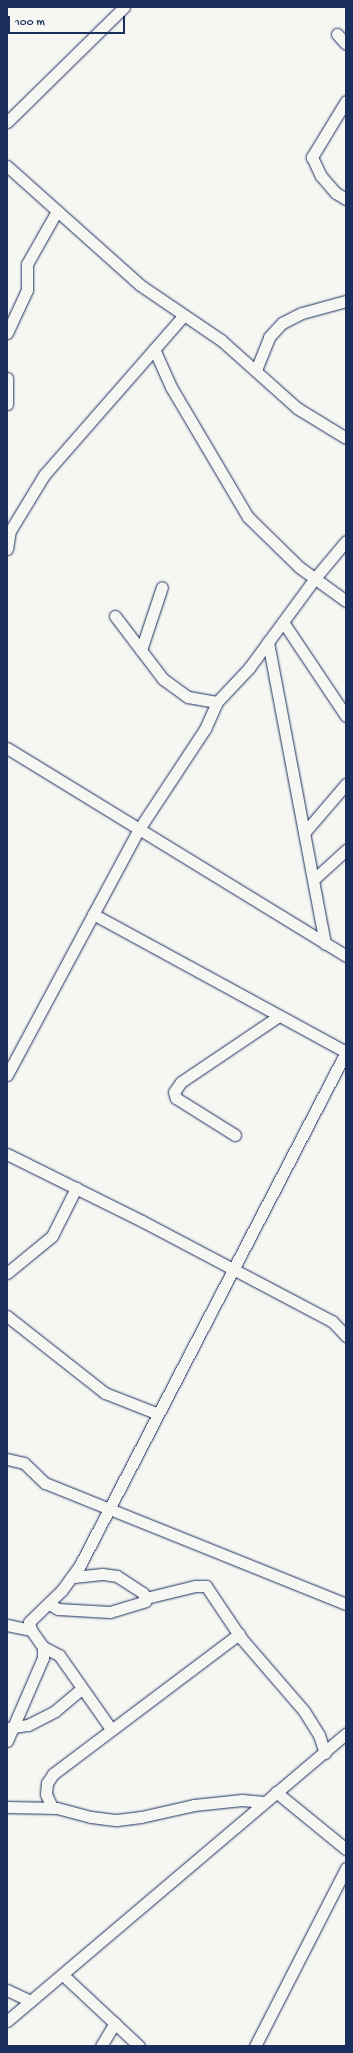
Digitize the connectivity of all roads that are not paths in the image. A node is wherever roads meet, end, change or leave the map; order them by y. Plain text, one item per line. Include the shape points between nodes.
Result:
1 (124, 7) edge
2 (337, 34) dead end
3 (346, 44) edge
4 (346, 101) edge
5 (7, 122) edge
6 (7, 166) edge
7 (346, 199) edge
8 (57, 211) junction
9 (346, 301) edge
10 (183, 316) junction
11 (7, 333) edge
12 (154, 349) junction
13 (256, 370) junction
14 (7, 378) edge
15 (7, 404) edge
16 (346, 438) edge
17 (8, 526) edge
18 (346, 541) edge
19 (7, 549) edge
20 (315, 578) junction
21 (162, 587) dead end
22 (346, 601) edge
23 (115, 616) dead end
24 (283, 622) junction
25 (268, 642) junction
26 (141, 650) junction
27 (217, 702) junction
28 (346, 716) edge
29 (7, 748) edge
30 (346, 784) edge
31 (139, 829) junction
32 (304, 833) junction
33 (346, 850) edge
34 (313, 880) junction
35 (93, 914) junction
36 (325, 944) junction
37 (346, 956) edge
38 (279, 1016) junction
39 (346, 1052) edge
40 (11, 1063) edge
41 (7, 1075) edge
42 (235, 1135) dead end
43 (7, 1154) edge
44 (76, 1188) junction
45 (232, 1268) junction
46 (7, 1273) edge
47 (7, 1316) edge
48 (346, 1336) edge
49 (156, 1414) junction
50 (7, 1459) edge
51 (108, 1506) junction
52 (71, 1577) junction
53 (146, 1598) junction
54 (49, 1604) junction
55 (346, 1604) edge
56 (7, 1625) edge
57 (31, 1630) junction
58 (239, 1634) junction
59 (43, 1647) junction
60 (82, 1688) junction
61 (10, 1728) edge
62 (111, 1729) junction
63 (346, 1734) edge
64 (7, 1741) edge
65 (325, 1753) junction
66 (276, 1792) junction
67 (264, 1802) junction
68 (7, 1807) edge
69 (52, 1807) junction
70 (346, 1849) edge
71 (346, 1868) edge
72 (63, 1975) junction
73 (7, 1990) edge
74 (31, 2001) junction
75 (7, 2021) edge
76 (115, 2023) junction
77 (102, 2046) edge
78 (139, 2046) edge
79 (255, 2046) edge

1 - 5 street
2 - 3 street
4 - 7 street via 312,157 322,176 336,193
6 - 8 street
8 - 10 street via 140,285
8 - 11 street via 27,264 27,290
9 - 13 street via 302,313 282,323 269,336
10 - 12 street
10 - 13 street via 221,340
12 - 17 street via 44,475
12 - 20 street via 171,387 248,517 299,567
13 - 16 street via 297,408
14 - 15 street
17 - 19 street
18 - 20 street
20 - 22 street
20 - 24 street
21 - 26 street
23 - 26 street
24 - 25 street
24 - 28 street
25 - 27 street via 249,668
25 - 32 street
26 - 27 street via 169,684 188,696
27 - 31 street via 205,729
29 - 31 street
30 - 32 street
31 - 35 street
31 - 36 street
32 - 34 street
33 - 34 street
34 - 36 street
35 - 38 street
35 - 40 street
36 - 37 street
38 - 39 street
38 - 42 street via 181,1082 174,1092 176,1098
39 - 45 street
40 - 41 street
43 - 44 street
44 - 45 street
44 - 46 street via 52,1236
45 - 48 street via 332,1321
45 - 49 street
47 - 49 street via 105,1393
49 - 51 street
50 - 51 street via 24,1464 45,1483
51 - 52 street via 79,1567
51 - 55 street
52 - 53 street via 102,1574 117,1576
52 - 54 street
53 - 54 street via 143,1603 110,1612 58,1609
53 - 58 street via 195,1586 206,1586
54 - 57 street via 29,1622
56 - 57 street
57 - 59 street
58 - 62 street
58 - 65 street via 304,1711 319,1735
59 - 60 street via 59,1655
59 - 61 street via 43,1658
60 - 61 street via 55,1711 28,1725
60 - 62 street
61 - 64 street
62 - 69 street via 53,1774 46,1789
63 - 65 street
65 - 66 street
66 - 67 street
66 - 70 street
67 - 69 street via 242,1800 194,1805 117,1820
67 - 72 street
68 - 69 street
71 - 79 street
72 - 74 street
72 - 76 street
73 - 74 street
74 - 75 street
76 - 77 street
76 - 78 street

